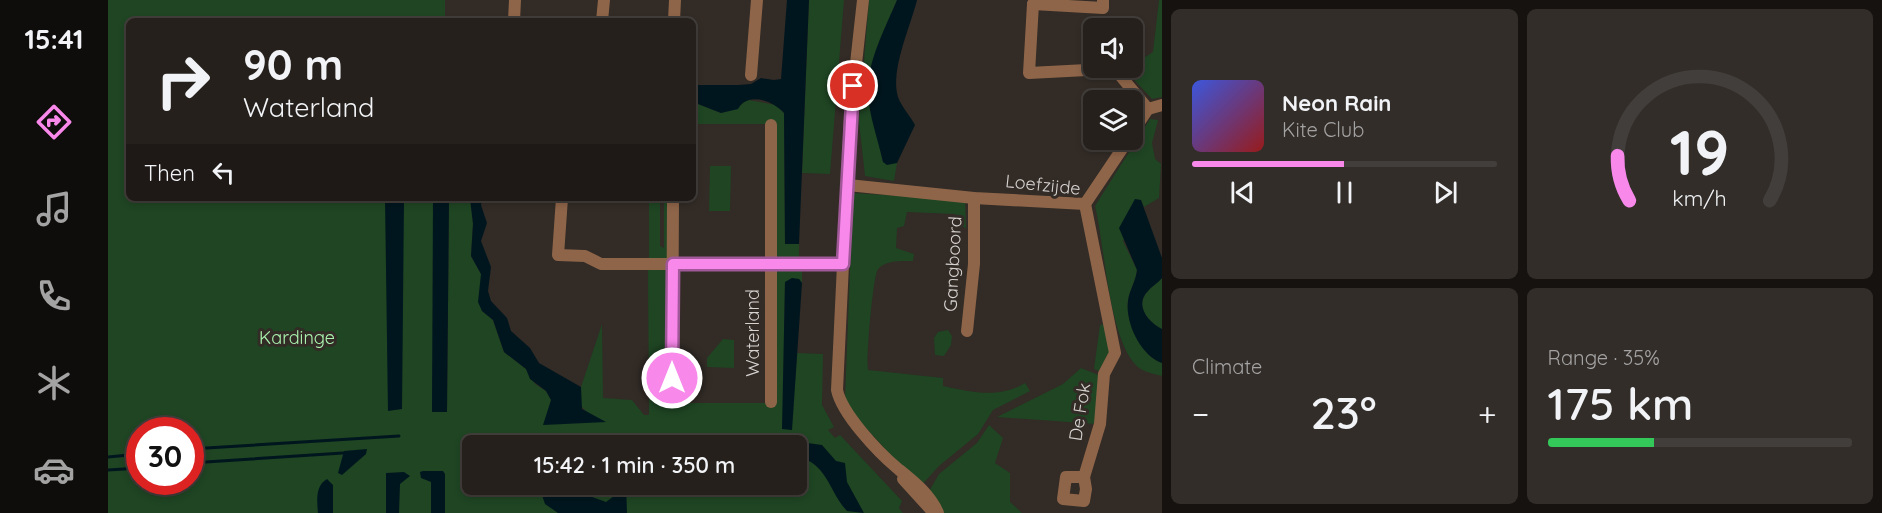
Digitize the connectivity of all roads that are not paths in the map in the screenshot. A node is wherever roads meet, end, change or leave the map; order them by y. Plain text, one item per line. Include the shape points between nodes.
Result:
1 (515, 0) edge
2 (604, 0) edge
3 (675, 0) edge
4 (757, 0) edge
5 (863, 0) edge
6 (1103, 0) edge
7 (1035, 2) edge
8 (517, 18) edge
9 (602, 18) edge
10 (674, 18) edge
11 (752, 75) dead end
12 (1162, 105) edge
13 (1148, 109) junction
14 (1143, 116) edge
15 (771, 125) dead end
16 (1121, 150) edge
17 (848, 185) junction
18 (974, 198) junction
19 (562, 201) edge
20 (673, 201) edge
21 (1085, 204) junction
22 (771, 263) junction
23 (673, 264) junction
24 (843, 264) junction
25 (967, 331) dead end
26 (1115, 353) joint
27 (672, 401) dead end
28 (771, 402) dead end
29 (1084, 477) dead end
30 (936, 513) edge

1 - 8 street
2 - 9 street
3 - 10 street
4 - 11 street
5 - 17 street via 850,118
6 - 7 street via 1103,8
7 - 13 street via 1029,73 1106,69 1119,74
12 - 13 street
13 - 14 street
15 - 22 street, Waterland
16 - 21 street
17 - 18 street, Loefzijde
17 - 24 street
18 - 21 street, Loefzijde
18 - 25 street, Gangboord via 974,264
19 - 23 street, Waterland via 558,255 585,256 601,264
20 - 23 street
21 - 26 street, Loefzijde
22 - 23 street, Waterland
22 - 24 street, Waterland
22 - 28 street, Waterland
23 - 27 street
24 - 30 street via 838,397 849,415 897,468 925,492
26 - 29 street, De Fok via 1104,374 1100,424

